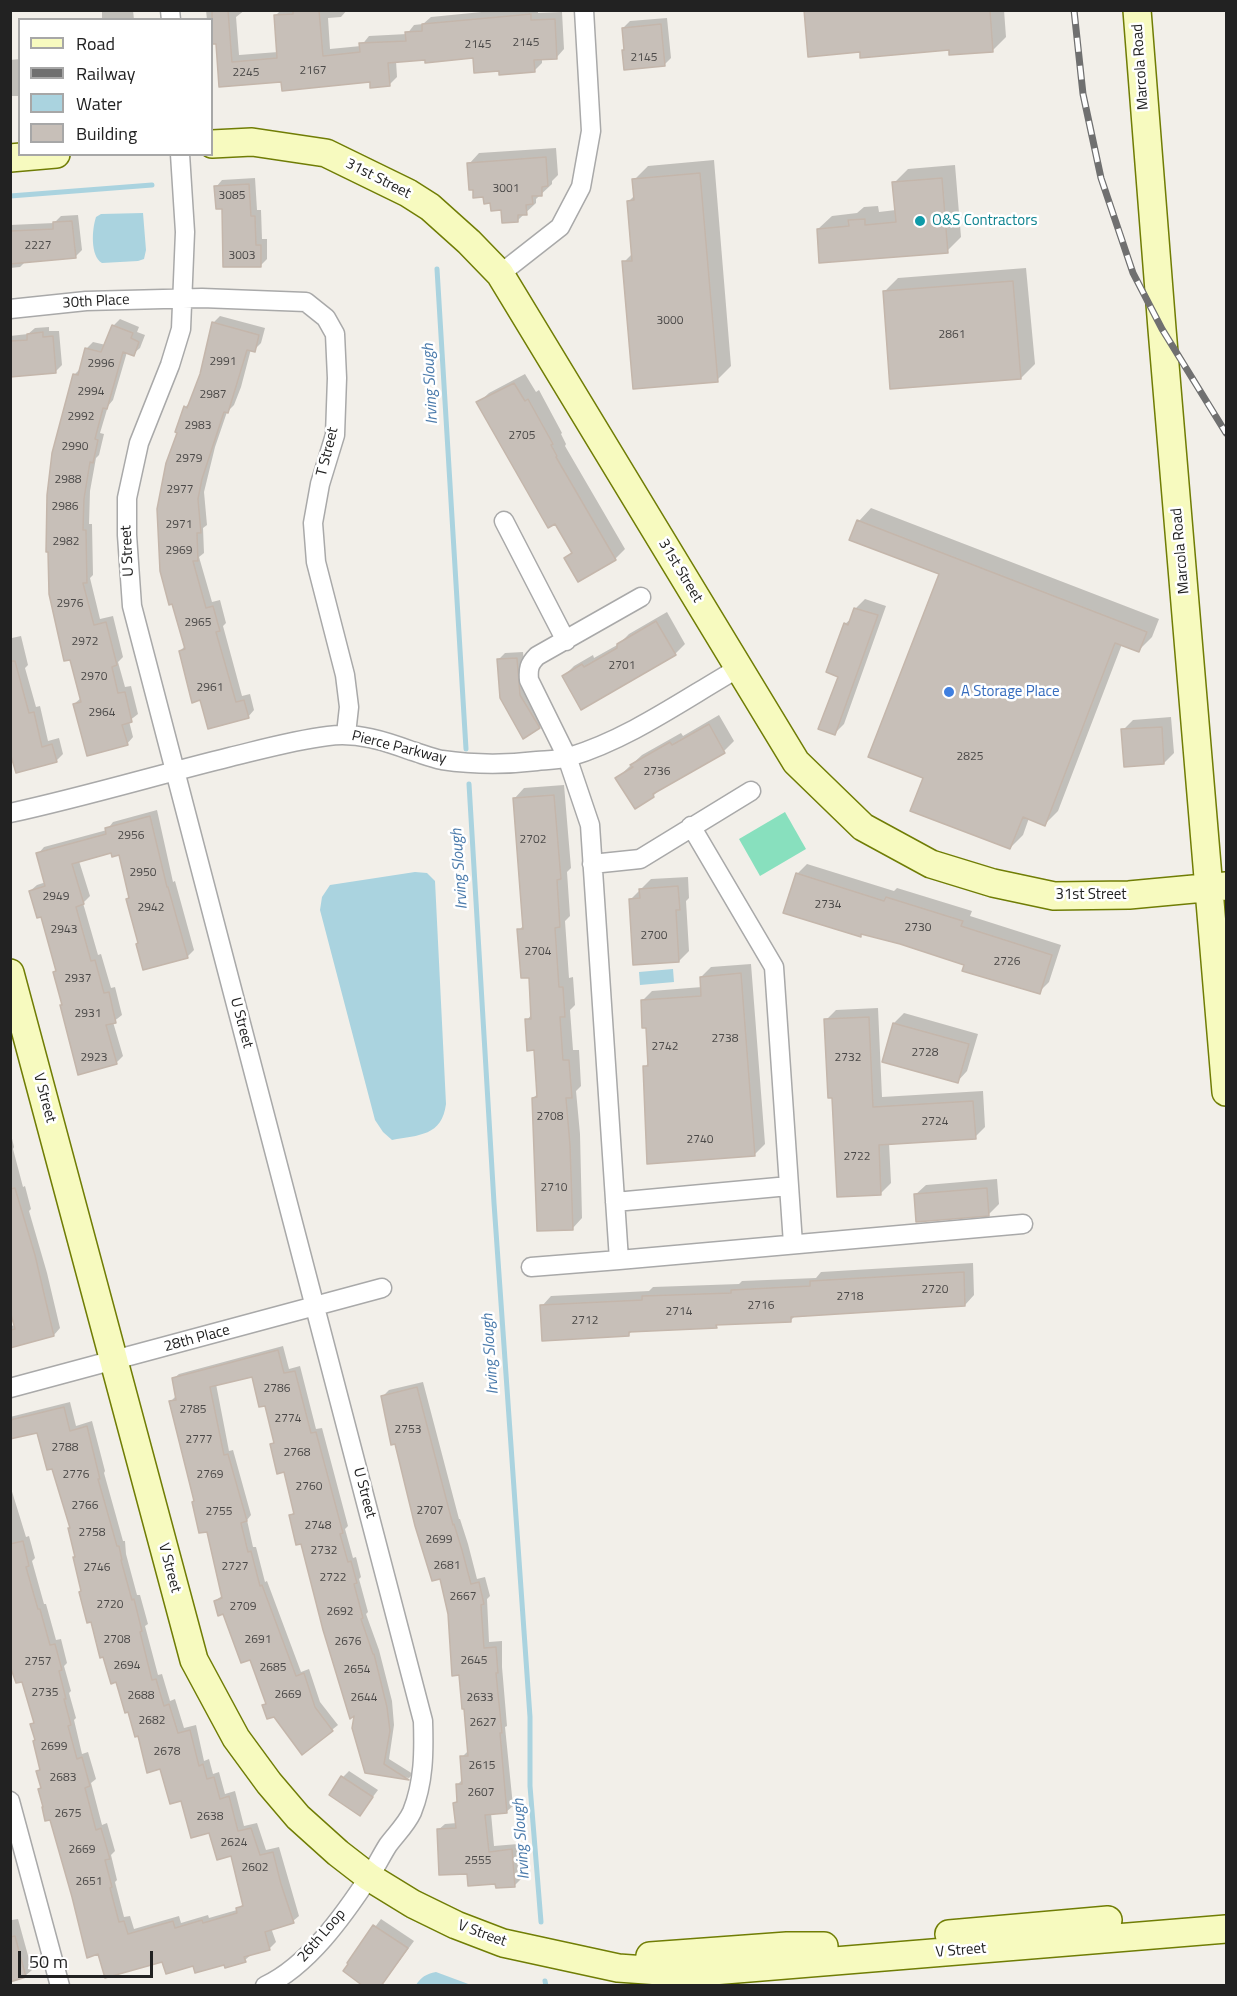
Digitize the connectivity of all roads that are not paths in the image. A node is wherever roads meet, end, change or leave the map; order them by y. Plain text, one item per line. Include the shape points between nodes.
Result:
1 (584, 10) edge
2 (1137, 10) edge
3 (213, 144) edge
4 (33, 156) edge
5 (180, 156) edge
6 (10, 158) edge
7 (500, 274) junction
8 (182, 298) junction
9 (10, 309) edge
10 (504, 521) dead end
11 (641, 597) dead end
12 (566, 641) junction
13 (737, 669) junction
14 (346, 734) junction
15 (567, 757) junction
16 (175, 770) junction
17 (751, 791) dead end
18 (10, 813) edge
19 (692, 826) junction
20 (592, 864) junction
21 (1218, 887) edge
22 (10, 973) edge
23 (1227, 1092) edge
24 (789, 1186) junction
25 (615, 1202) junction
26 (1023, 1224) dead end
27 (793, 1244) junction
28 (619, 1260) junction
29 (531, 1267) dead end
30 (382, 1288) dead end
31 (315, 1306) junction
32 (113, 1361) junction
33 (10, 1388) edge
34 (10, 1801) edge
35 (369, 1877) junction
36 (1227, 1910) edge
37 (1227, 1929) edge
38 (589, 1962) junction
39 (60, 1986) edge
40 (266, 1986) edge

1 - 7 street via 591,131 581,187 560,227
2 - 21 street, Marcola Road via 1162,329
3 - 7 street, 31st Street via 252,142 326,153 430,207
4 - 6 street
5 - 8 street, U Street via 185,232
7 - 13 street, 31st Street
8 - 9 street, 30th Place via 86,301
8 - 14 street, T Street via 306,303 326,318 334,334 335,435 313,523 316,562 345,675 349,707
8 - 16 street, U Street via 181,329 140,443 127,515 132,606
10 - 12 street
11 - 12 street
12 - 15 street via 537,656 528,671
13 - 15 street, Pierce Parkway via 625,734
13 - 21 street, 31st Street via 796,762 863,827 931,864 1054,896 1129,895
14 - 15 street, Pierce Parkway via 438,759 472,764 505,765
14 - 16 street, Pierce Parkway via 289,742
15 - 20 street via 590,825
16 - 18 street, Pierce Parkway
16 - 31 street, U Street
17 - 19 street
19 - 20 street via 640,859
19 - 24 street via 774,967
20 - 25 street
21 - 23 street, Marcola Road
22 - 32 street, V Street
24 - 25 street
24 - 27 street
25 - 28 street
26 - 27 street
27 - 28 street
28 - 29 street
30 - 31 street, 28th Place
31 - 32 street, 28th Place
31 - 35 street, U Street via 423,1721 424,1760 413,1810
32 - 33 street, 28th Place
32 - 35 street, V Street via 194,1660 236,1738 269,1784 298,1817
34 - 39 street
35 - 38 street, V Street via 456,1925 503,1943
35 - 40 street, 26th Loop via 317,1947
36 - 38 street, V Street via 847,1946 786,1946
37 - 38 street, V Street via 688,1973

